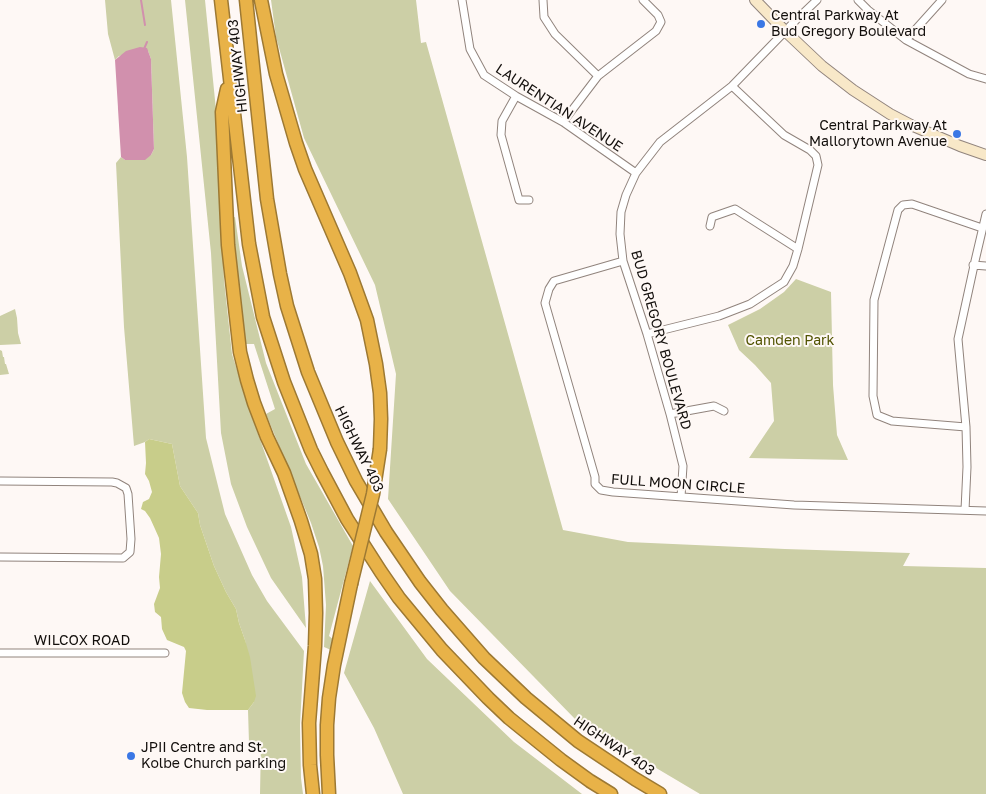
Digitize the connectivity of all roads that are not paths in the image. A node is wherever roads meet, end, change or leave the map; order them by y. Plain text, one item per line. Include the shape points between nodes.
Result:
1 (221, 0) edge
2 (246, 0) edge
3 (261, 0) edge
4 (462, 0) edge
5 (543, 0) edge
6 (643, 0) edge
7 (755, 0) edge
8 (817, 0) edge
9 (858, 0) edge
10 (942, 0) edge
11 (785, 31) junction
12 (906, 40) junction
13 (229, 74) junction
14 (598, 76) junction
15 (986, 79) edge
16 (732, 86) junction
17 (516, 96) junction
18 (563, 122) junction
19 (986, 155) edge
20 (636, 173) junction
21 (529, 200) dead end
22 (986, 214) edge
23 (710, 226) dead end
24 (982, 228) junction
25 (798, 249) junction
26 (623, 261) junction
27 (974, 265) junction
28 (986, 266) edge
29 (647, 334) junction
30 (724, 411) dead end
31 (670, 414) junction
32 (966, 427) junction
33 (0, 481) edge
34 (681, 497) junction
35 (965, 510) junction
36 (986, 511) edge
37 (0, 557) edge
38 (0, 653) edge
39 (164, 653) dead end
40 (313, 794) edge
41 (329, 794) edge
42 (610, 794) edge
43 (660, 794) edge

1 - 13 highway, HIGHWAY 403
2 - 43 highway, HIGHWAY 403 via 267,199 282,282 308,372 356,481 420,582 484,658 578,741
3 - 41 highway, bridge via 276,74 296,142 367,320 380,386 380,448 373,494 351,584 329,698
4 - 17 street, LAURENTIAN AVENUE via 470,49 484,75
5 - 14 street via 544,17 555,34
6 - 14 street via 661,22 656,31
7 - 11 street
8 - 11 street, BUD GREGORY BOULEVARD
9 - 12 street
10 - 12 street
11 - 16 street, BUD GREGORY BOULEVARD
11 - 19 street via 834,76 879,107 913,126
12 - 15 street via 969,74
13 - 40 highway via 222,121 228,245 240,352 254,403 301,521 315,579 316,646 310,723
13 - 42 highway, HIGHWAY 403 via 249,244 263,317 293,406 329,486 381,572 442,650 509,718
14 - 18 street
16 - 20 street, BUD GREGORY BOULEVARD via 660,142
16 - 25 street via 784,135 816,156 818,165
17 - 18 street, LAURENTIAN AVENUE
17 - 21 street via 502,121 501,135 519,200
18 - 20 street, LAURENTIAN AVENUE
20 - 26 street, BUD GREGORY BOULEVARD via 621,212
22 - 24 street
23 - 25 street via 712,217 735,209
24 - 27 street
24 - 32 street via 912,204 902,205 874,300 873,396 878,415 892,421
25 - 29 street via 784,282 750,304 719,316
26 - 29 street, BUD GREGORY BOULEVARD
26 - 34 street, FULL MOON CIRCLE via 554,281 545,303 595,484 601,490 613,492
27 - 28 street
27 - 32 street via 958,339
29 - 31 street, BUD GREGORY BOULEVARD
30 - 31 street via 714,406
31 - 34 street, BUD GREGORY BOULEVARD via 683,466
32 - 35 street
33 - 37 street via 117,483 126,488 128,494 131,539 130,552 123,558
34 - 35 street, FULL MOON CIRCLE via 794,505
35 - 36 street, FULL MOON CIRCLE
38 - 39 street, WILCOX ROAD

